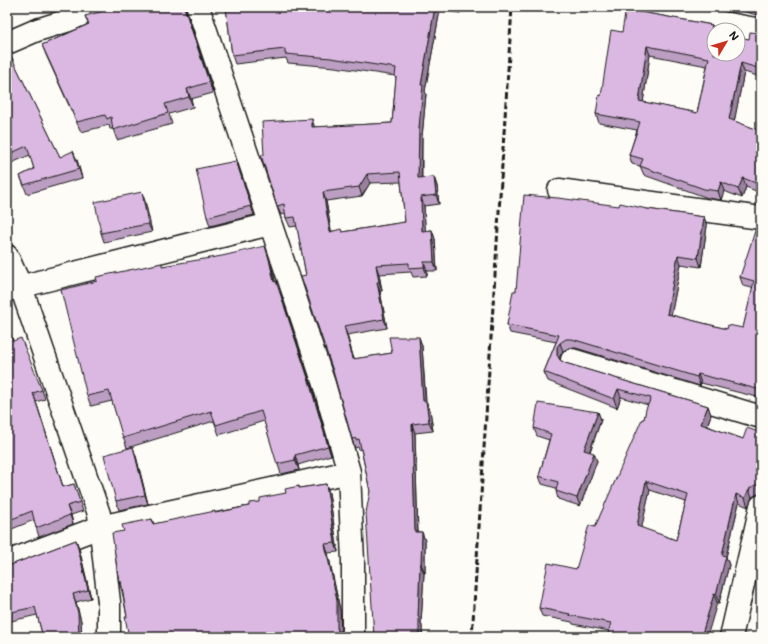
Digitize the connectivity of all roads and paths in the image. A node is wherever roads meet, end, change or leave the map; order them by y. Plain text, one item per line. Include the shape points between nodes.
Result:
1 (111, 7) edge
2 (198, 7) edge
3 (636, 7) edge
4 (761, 30) edge
5 (7, 44) edge
6 (559, 190) dead end
7 (761, 218) edge
8 (270, 224) junction
9 (7, 256) edge
10 (14, 288) edge
11 (572, 360) dead end
12 (761, 418) edge
13 (349, 472) junction
14 (761, 506) edge
15 (100, 526) junction
16 (7, 562) edge
17 (109, 637) edge
18 (353, 637) edge
19 (731, 637) edge

1 - 5 street via 37,30
2 - 8 street
3 - 4 street
6 - 7 street
8 - 10 street
8 - 13 street via 324,384
9 - 10 street
10 - 15 street via 99,514
11 - 12 street
13 - 15 street
13 - 18 street
14 - 19 street
15 - 16 street
15 - 17 street via 109,602

